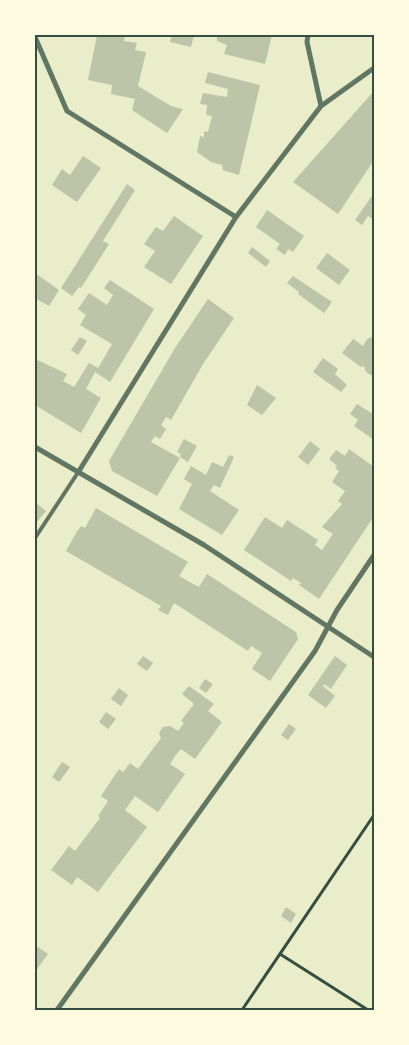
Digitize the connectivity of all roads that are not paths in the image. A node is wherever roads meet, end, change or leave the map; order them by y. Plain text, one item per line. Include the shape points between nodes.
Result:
1 (308, 35) edge
2 (35, 37) edge
3 (374, 68) edge
4 (321, 106) junction
5 (236, 217) junction
6 (35, 448) edge
7 (79, 472) junction
8 (35, 538) edge
9 (374, 555) edge
10 (329, 626) junction
11 (374, 657) edge
12 (57, 1010) edge

1 - 4 street
2 - 5 street via 67,111
3 - 4 street
4 - 5 street
5 - 7 street
6 - 7 street
7 - 8 lane
7 - 10 street via 204,545
9 - 10 street
10 - 11 street
10 - 12 street via 315,651

